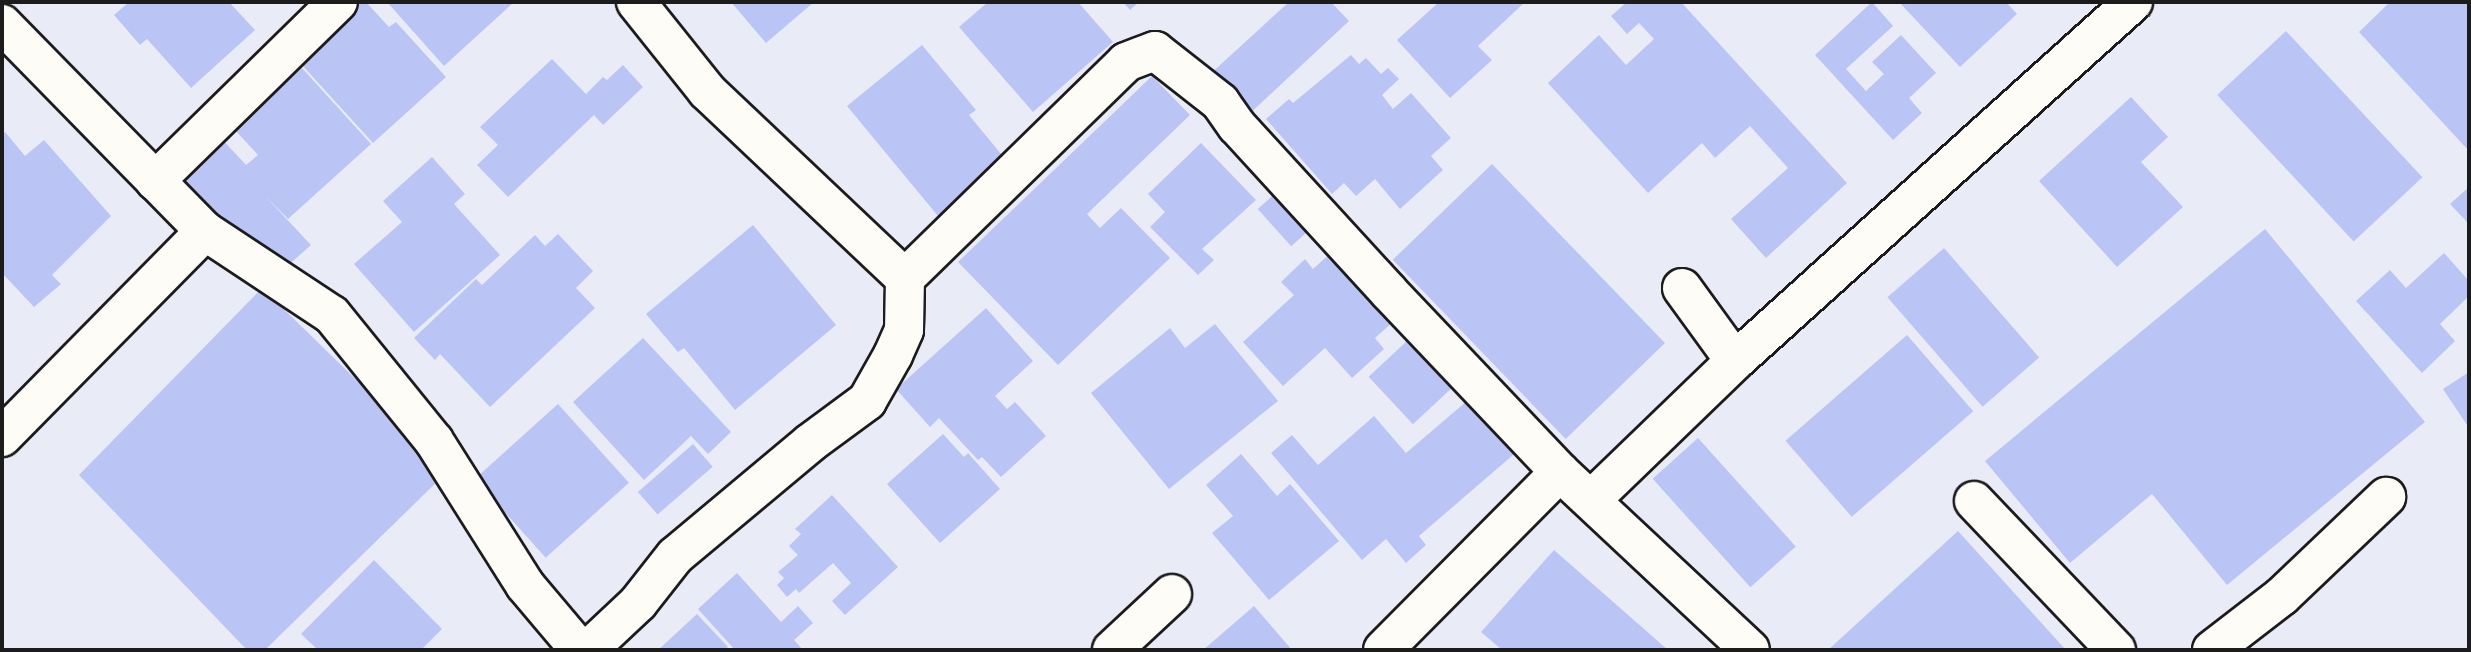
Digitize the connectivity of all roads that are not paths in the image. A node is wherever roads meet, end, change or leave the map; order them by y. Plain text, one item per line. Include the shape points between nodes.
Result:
1 (338, 2) edge
2 (636, 2) edge
3 (2133, 2) edge
4 (2, 24) edge
5 (155, 181) junction
6 (205, 231) junction
7 (905, 278) junction
8 (1682, 288) dead end
9 (1735, 361) junction
10 (2, 437) edge
11 (1560, 472) junction
12 (2386, 497) dead end
13 (1591, 500) junction
14 (1974, 501) dead end
15 (1172, 594) dead end
16 (580, 650) edge
17 (588, 650) edge
18 (1112, 650) edge
19 (1383, 650) edge
20 (1750, 650) edge
21 (2116, 650) edge
22 (2212, 650) edge

1 - 5 street
2 - 7 street via 707,91
3 - 9 street
4 - 5 street
5 - 6 street
6 - 10 street
6 - 16 street via 332,315 434,441 525,586
7 - 11 street via 1126,62 1155,51 1220,102 1326,224
7 - 17 street via 904,330 867,401 675,556 638,603
8 - 9 street
9 - 13 street
11 - 13 street
11 - 19 street
12 - 22 street via 2282,596
13 - 20 street
14 - 21 street
15 - 18 street

